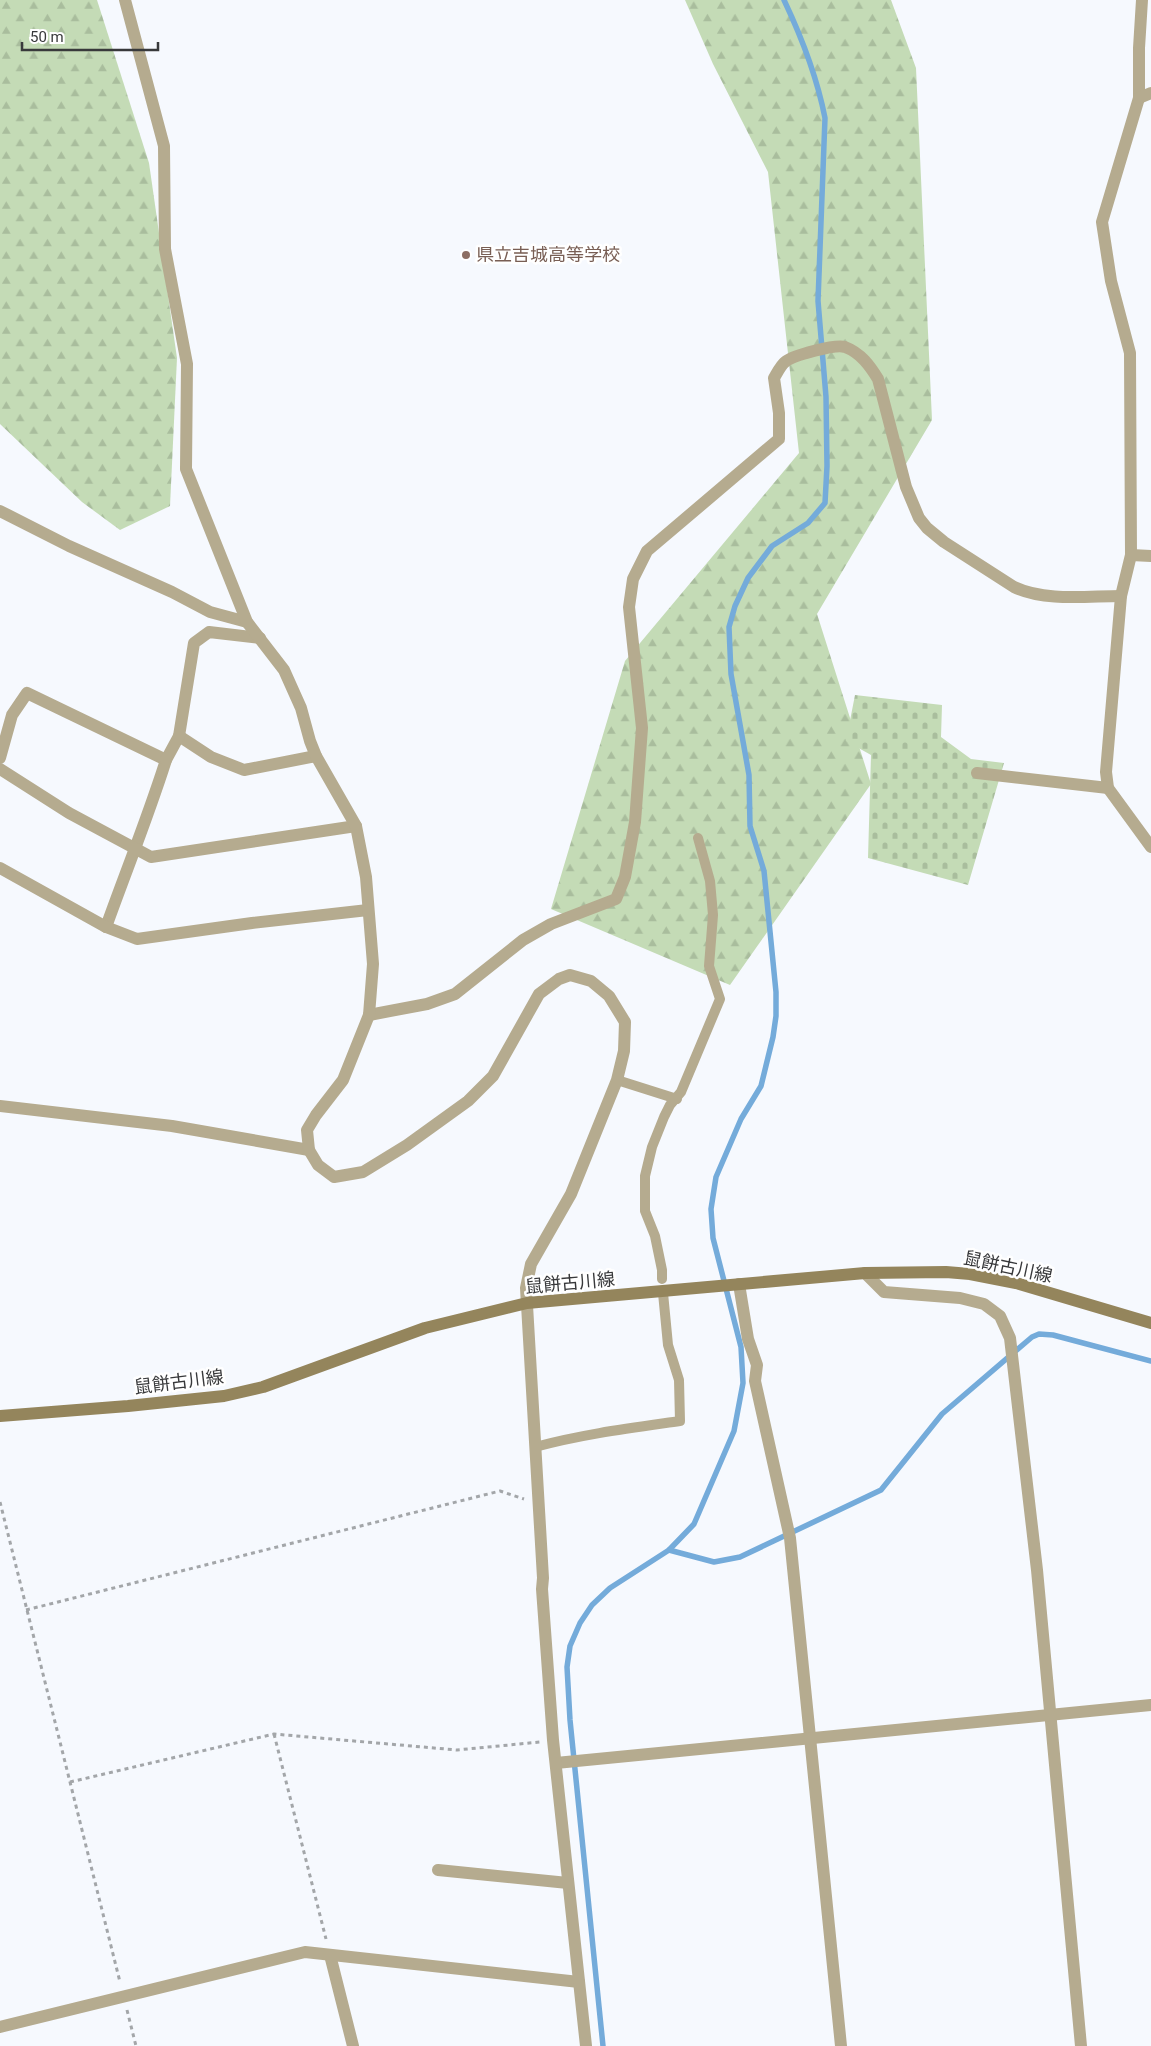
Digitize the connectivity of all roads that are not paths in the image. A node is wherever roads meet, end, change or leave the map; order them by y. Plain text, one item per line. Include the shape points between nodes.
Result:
1 (125, 0) edge
2 (1142, 0) edge
3 (1145, 95) edge
4 (0, 511) edge
5 (1131, 555) junction
6 (1151, 556) edge
7 (1121, 596) junction
8 (247, 622) junction
9 (260, 638) junction
10 (180, 736) junction
11 (316, 756) junction
12 (0, 758) edge
13 (166, 760) junction
14 (0, 769) edge
15 (978, 773) dead end
16 (1108, 788) junction
17 (356, 826) junction
18 (698, 838) dead end
19 (1151, 847) edge
20 (134, 848) junction
21 (0, 868) edge
22 (368, 910) junction
23 (106, 928) junction
24 (369, 1015) junction
25 (617, 1080) junction
26 (677, 1098) junction
27 (0, 1106) edge
28 (309, 1150) junction
29 (865, 1274) junction
30 (662, 1279) dead end
31 (738, 1284) junction
32 (663, 1292) junction
33 (527, 1303) junction
34 (1151, 1323) edge
35 (0, 1416) edge
36 (535, 1447) junction
37 (1151, 1706) edge
38 (1050, 1716) junction
39 (810, 1739) junction
40 (560, 1763) junction
41 (438, 1870) dead end
42 (568, 1882) junction
43 (330, 1955) junction
44 (579, 1982) junction
45 (0, 2027) edge
46 (353, 2046) edge
47 (586, 2046) edge
48 (841, 2046) edge
49 (1081, 2046) edge

1 - 8 street via 164,146 164,249 187,364 186,469
2 - 3 street via 1139,48
3 - 5 street via 1102,222 1111,280 1130,353
4 - 8 street via 210,612
5 - 6 street
5 - 7 street
7 - 16 street via 1106,772
7 - 24 street via 1040,596 1024,592 944,542 927,528 916,512 906,487 878,379 867,362 844,347 809,353 785,362 774,378 779,439 647,551 633,579 628,607 642,728 635,822 625,877 616,899 551,924 523,940 455,994 426,1004
8 - 9 street
9 - 10 street via 209,632 194,643
9 - 11 street via 284,670 301,708
10 - 11 street via 211,757 244,770
10 - 13 street
11 - 17 street
12 - 13 street via 12,715 26,693
13 - 20 street
14 - 20 street via 69,813
15 - 16 street
16 - 19 street
17 - 20 street via 150,857
17 - 22 street via 366,877
18 - 26 lane via 710,882 713,915 709,966 720,1000
20 - 23 street
21 - 23 street
22 - 23 street via 137,939
22 - 24 street via 373,964
24 - 28 street via 343,1080 308,1130
25 - 26 lane
25 - 28 street via 624,1051 625,1022 608,996 591,981 570,975 539,994 493,1076 468,1101 407,1145 363,1172 334,1177 318,1165
25 - 33 street via 571,1194 531,1264 526,1288
26 - 30 lane via 670,1104 652,1147 645,1176 645,1210 655,1236
27 - 28 street via 172,1126
29 - 31 main road, 鼠餅古川線
29 - 34 main road, 鼠餅古川線 via 970,1274 1016,1283
29 - 38 street via 884,1292 960,1298 984,1304 1000,1316 1011,1341
31 - 32 main road, 鼠餅古川線
31 - 39 street via 748,1338 757,1365 755,1381 789,1532
32 - 33 main road, 鼠餅古川線
32 - 36 lane via 668,1345 679,1380 680,1422 594,1433
33 - 35 main road, 鼠餅古川線 via 425,1328 263,1387 224,1396
33 - 36 street
36 - 40 street via 553,1740
37 - 38 street
38 - 39 street
38 - 49 street
39 - 40 street
39 - 48 street
40 - 42 street
41 - 42 street
42 - 44 street
43 - 44 street
43 - 45 street via 304,1952
43 - 46 street
44 - 47 street

